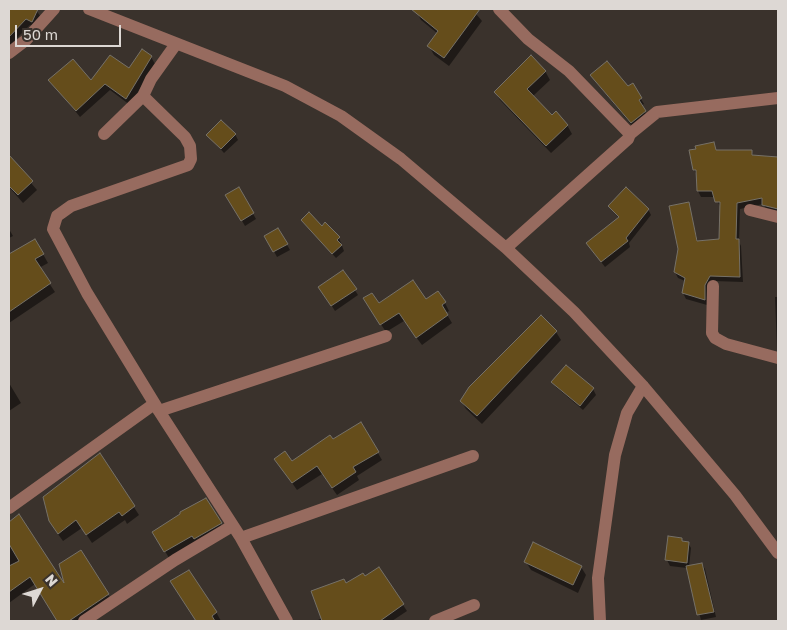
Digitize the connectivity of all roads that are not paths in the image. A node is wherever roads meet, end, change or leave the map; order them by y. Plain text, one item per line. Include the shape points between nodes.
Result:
1 (54, 9) edge
2 (90, 9) edge
3 (499, 9) edge
4 (176, 44) junction
5 (9, 53) edge
6 (143, 96) junction
7 (778, 98) edge
8 (104, 134) dead end
9 (630, 134) junction
10 (750, 210) dead end
11 (778, 217) edge
12 (506, 248) junction
13 (713, 286) dead end
14 (386, 336) dead end
15 (778, 358) edge
16 (643, 386) junction
17 (156, 408) junction
18 (473, 456) dead end
19 (9, 508) edge
20 (232, 526) junction
21 (241, 538) junction
22 (778, 553) edge
23 (474, 605) dead end
24 (84, 621) edge
25 (287, 621) edge
26 (435, 621) edge
27 (600, 621) edge

1 - 5 street via 26,40
2 - 4 street
3 - 9 street via 528,40 569,71
4 - 6 street
4 - 12 street via 285,86 341,116 400,159
6 - 8 street
6 - 17 street via 185,137 190,146 188,165 72,206 57,216 53,229
7 - 9 street via 667,109 657,112
9 - 12 street
10 - 11 street
12 - 16 street via 574,312
13 - 15 street via 712,333 715,338
14 - 17 street
16 - 22 street via 735,495
16 - 27 street via 628,413 615,455 598,578
17 - 19 street
17 - 20 street
18 - 21 street
20 - 21 street
20 - 24 street
21 - 25 street
23 - 26 street

